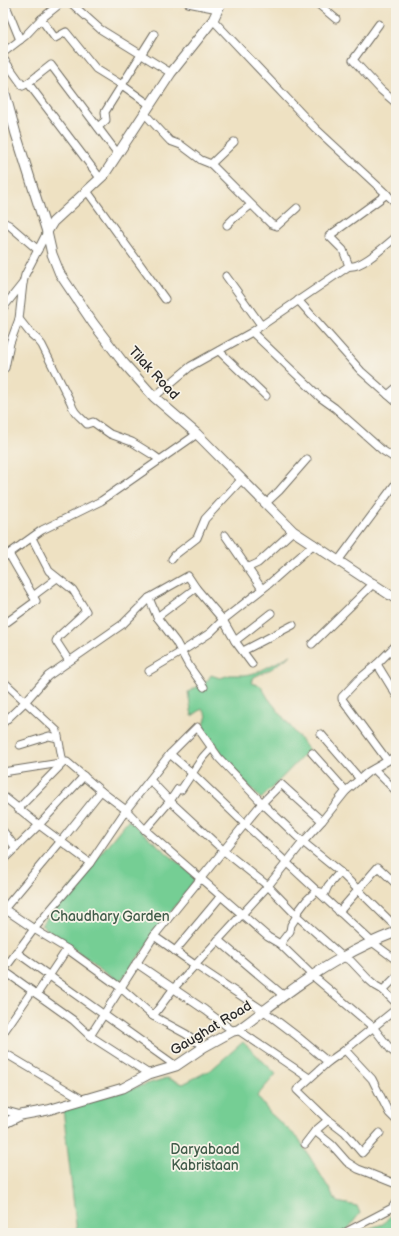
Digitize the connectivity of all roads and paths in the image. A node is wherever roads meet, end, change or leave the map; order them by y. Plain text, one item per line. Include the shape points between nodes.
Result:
1 (5, 3) edge
2 (61, 3) edge
3 (71, 3) edge
4 (188, 3) edge
5 (317, 3) edge
6 (219, 6) edge
7 (42, 19) junction
8 (336, 19) dead end
9 (213, 20) junction
10 (379, 24) dead end
11 (154, 34) dead end
12 (20, 40) junction
13 (3, 53) edge
14 (142, 54) junction
15 (3, 58) edge
16 (171, 73) junction
17 (28, 83) junction
18 (122, 85) junction
19 (3, 86) edge
20 (396, 103) edge
21 (150, 105) junction
22 (145, 114) junction
23 (98, 127) junction
24 (234, 142) dead end
25 (118, 154) junction
26 (211, 164) junction
27 (100, 178) junction
28 (87, 191) junction
29 (387, 194) junction
30 (396, 203) edge
31 (251, 205) junction
32 (297, 208) dead end
33 (3, 222) edge
34 (227, 225) dead end
35 (47, 232) junction
36 (396, 237) edge
37 (38, 250) junction
38 (349, 266) junction
39 (226, 276) dead end
40 (23, 283) junction
41 (165, 299) dead end
42 (298, 300) junction
43 (3, 308) edge
44 (19, 319) junction
45 (261, 325) junction
46 (252, 332) junction
47 (219, 351) junction
48 (3, 369) edge
49 (396, 388) edge
50 (388, 395) junction
51 (266, 396) dead end
52 (154, 397) junction
53 (396, 402) edge
54 (197, 434) junction
55 (307, 459) dead end
56 (396, 459) edge
57 (160, 460) junction
58 (242, 479) junction
59 (394, 488) edge
60 (266, 503) junction
61 (293, 531) junction
62 (225, 535) dead end
63 (32, 538) junction
64 (314, 544) junction
65 (6, 556) edge
66 (172, 559) dead end
67 (338, 561) junction
68 (248, 568) junction
69 (58, 578) junction
70 (374, 583) junction
71 (196, 588) junction
72 (262, 589) junction
73 (33, 596) junction
74 (149, 598) junction
75 (396, 599) edge
76 (271, 613) dead end
77 (157, 617) junction
78 (223, 620) junction
79 (3, 625) edge
80 (293, 625) dead end
81 (235, 641) junction
82 (312, 644) dead end
83 (396, 645) edge
84 (181, 652) junction
85 (243, 652) junction
86 (68, 661) junction
87 (252, 664) dead end
88 (376, 664) junction
89 (149, 671) dead end
90 (3, 681) edge
91 (204, 687) dead end
92 (396, 696) edge
93 (25, 702) junction
94 (3, 723) edge
95 (321, 734) dead end
96 (58, 738) junction
97 (20, 745) dead end
98 (212, 747) junction
99 (312, 753) dead end
100 (170, 754) junction
101 (396, 756) edge
102 (387, 760) junction
103 (63, 763) junction
104 (374, 768) junction
105 (3, 772) edge
106 (193, 774) junction
107 (84, 776) junction
108 (360, 779) junction
109 (150, 780) junction
110 (101, 791) junction
111 (346, 791) junction
112 (396, 791) edge
113 (3, 796) edge
114 (170, 801) junction
115 (262, 803) junction
116 (18, 809) junction
117 (126, 810) junction
118 (322, 821) junction
119 (245, 824) junction
120 (39, 825) junction
121 (145, 830) junction
122 (3, 831) edge
123 (61, 841) junction
124 (303, 842) junction
125 (16, 848) junction
126 (224, 851) junction
127 (3, 860) edge
128 (287, 862) junction
129 (90, 863) junction
130 (340, 872) junction
131 (200, 878) junction
132 (396, 884) edge
133 (268, 886) junction
134 (316, 890) junction
135 (358, 891) junction
136 (221, 896) junction
137 (3, 908) edge
138 (339, 912) junction
139 (242, 914) junction
140 (297, 916) junction
141 (396, 927) edge
142 (34, 930) junction
143 (396, 932) edge
144 (154, 936) junction
145 (218, 940) junction
146 (372, 942) junction
147 (280, 944) junction
148 (67, 949) junction
149 (175, 950) junction
150 (16, 952) junction
151 (343, 957) junction
152 (396, 960) edge
153 (136, 963) junction
154 (195, 966) junction
155 (3, 971) edge
156 (50, 975) junction
157 (313, 976) junction
158 (396, 977) edge
159 (121, 988) junction
160 (174, 988) junction
161 (384, 990) junction
162 (35, 992) junction
163 (284, 996) junction
164 (396, 1003) edge
165 (396, 1009) edge
166 (264, 1011) junction
167 (104, 1014) junction
168 (153, 1016) junction
169 (373, 1027) junction
170 (235, 1030) junction
171 (3, 1033) edge
172 (90, 1036) junction
173 (204, 1047) junction
174 (345, 1050) junction
175 (3, 1052) edge
176 (396, 1054) edge
177 (328, 1062) junction
178 (176, 1066) junction
179 (149, 1074) junction
180 (309, 1078) junction
181 (82, 1099) junction
182 (3, 1110) edge
183 (21, 1115) junction
184 (395, 1115) edge
185 (328, 1120) junction
186 (3, 1124) edge
187 (315, 1131) junction
188 (380, 1133) dead end
189 (305, 1144) dead end
190 (396, 1184) edge
191 (396, 1203) edge
192 (345, 1233) edge

1 - 12 street
2 - 7 street
3 - 14 street via 100,29
4 - 6 street
5 - 8 street
6 - 9 main road
7 - 12 street
7 - 18 street via 56,38 66,32 96,69
9 - 16 main road
9 - 29 street via 315,128
10 - 20 street via 353,60
11 - 14 street
12 - 13 street
14 - 16 street
14 - 18 street
15 - 17 street via 23,86
16 - 21 main road
17 - 23 street via 51,65
17 - 27 street
18 - 21 street
18 - 23 street via 105,112 106,120
19 - 35 main road, Tilak Road
21 - 22 main road
22 - 25 main road
22 - 26 street via 170,141
23 - 25 street
24 - 26 street
25 - 27 main road
26 - 31 street
27 - 28 main road
28 - 35 main road via 53,222
28 - 41 street
29 - 30 street
29 - 38 street via 330,236 343,250
31 - 32 street via 271,224 278,226
31 - 34 street
33 - 37 street
35 - 37 street
35 - 52 main road, Tilak Road via 60,274 122,361
36 - 38 street via 375,255 357,266
37 - 40 street
38 - 42 street
39 - 45 street
40 - 43 street
40 - 44 street
42 - 45 street
42 - 50 street via 361,371
44 - 48 street
44 - 57 street via 42,345 76,414 87,424 93,422 110,434 132,442
45 - 46 street
46 - 47 street
46 - 56 street via 320,398
47 - 51 street
47 - 52 street via 191,366
49 - 50 street
50 - 53 street
52 - 54 main road, Tilak Road
54 - 57 street
54 - 58 main road, Tilak Road
55 - 60 street
57 - 63 street via 101,501 42,530
58 - 60 main road, Tilak Road
58 - 66 street via 206,519 197,538
59 - 67 street
60 - 61 main road, Tilak Road
61 - 64 main road, Tilak Road
61 - 68 street via 258,563
62 - 68 street
63 - 65 street
63 - 69 street via 49,571
64 - 67 main road, Tilak Road
64 - 72 street
65 - 73 street
67 - 70 main road, Tilak Road
68 - 72 street
69 - 73 street
69 - 86 street via 74,590 86,611 56,641
70 - 75 main road, Tilak Road
70 - 82 street
71 - 74 street via 188,576
71 - 77 street
71 - 78 street
72 - 78 street
73 - 79 street via 36,601 34,603
74 - 77 street
74 - 86 street via 123,624
76 - 81 street
77 - 84 street
78 - 81 street
78 - 84 street via 210,633
80 - 85 street
81 - 85 street
83 - 88 street
84 - 89 street
84 - 91 street
85 - 87 street
86 - 93 street via 48,676
88 - 92 street
88 - 102 street via 351,686 342,699
90 - 93 street
93 - 94 street
93 - 96 street via 56,731
95 - 108 street
96 - 97 street via 49,736
96 - 103 street
98 - 100 street via 197,728
98 - 106 street
98 - 115 street
99 - 111 street
100 - 106 street
100 - 109 street
101 - 102 street
102 - 104 street
103 - 105 street
103 - 107 street via 67,762
103 - 116 street
104 - 108 street
104 - 112 street
106 - 114 street
106 - 119 street
107 - 110 street
107 - 120 street
108 - 111 street
109 - 114 street
109 - 117 street
110 - 117 street
110 - 123 street
111 - 118 street
113 - 116 street
114 - 121 street
114 - 126 street
115 - 118 street via 281,784
115 - 119 street
115 - 124 street
116 - 120 street
117 - 121 street
117 - 129 street
118 - 124 street
119 - 126 street
119 - 128 street
120 - 123 street
120 - 125 street
121 - 131 street
122 - 125 street
123 - 129 street
123 - 137 street
124 - 128 street
124 - 130 street
125 - 127 street
126 - 131 street
126 - 133 street
128 - 133 street
128 - 134 street
129 - 142 street
130 - 134 street via 325,893
130 - 135 street
131 - 136 street
131 - 144 street
132 - 135 street via 378,868
133 - 139 street
133 - 140 street
134 - 138 street
134 - 140 street
135 - 138 street
135 - 141 street
136 - 139 street
136 - 149 street
137 - 142 street
138 - 146 street
139 - 145 street
139 - 147 street
140 - 147 street
140 - 151 street
142 - 148 street
142 - 150 street
143 - 146 main road, Gaughat Road
144 - 149 street
144 - 153 street
145 - 154 street
145 - 163 street
146 - 151 main road, Gaughat Road
146 - 152 street
147 - 157 street
148 - 156 street
148 - 159 street
149 - 154 street
150 - 155 street
150 - 156 street
151 - 157 main road, Gaughat Road
151 - 161 street
153 - 159 street
153 - 160 street
154 - 160 street
154 - 166 street
155 - 162 street
156 - 162 street
156 - 167 street
157 - 163 main road, Gaughat Road
157 - 169 street
158 - 161 street
159 - 167 street
159 - 168 street
160 - 168 street
160 - 170 street
161 - 164 street
162 - 171 street
162 - 172 street
163 - 166 main road, Gaughat Road
165 - 169 street
166 - 170 main road, Gaughat Road
166 - 177 street
167 - 172 street
167 - 178 street
168 - 173 street
169 - 174 street
169 - 176 street
170 - 173 main road, Gaughat Road
170 - 180 street
172 - 179 street
173 - 178 main road, Gaughat Road
174 - 177 street
174 - 184 street via 372,1079 389,1113
175 - 181 street
177 - 180 street
178 - 179 main road, Gaughat Road
179 - 181 main road, Gaughat Road via 123,1088
180 - 185 street via 297,1090
181 - 183 main road, Gaughat Road via 48,1110
182 - 183 street
183 - 186 main road, Gaughat Road
185 - 187 street
185 - 188 street via 345,1133 362,1153
187 - 189 street
187 - 190 street via 358,1170
191 - 192 street via 392,1208

